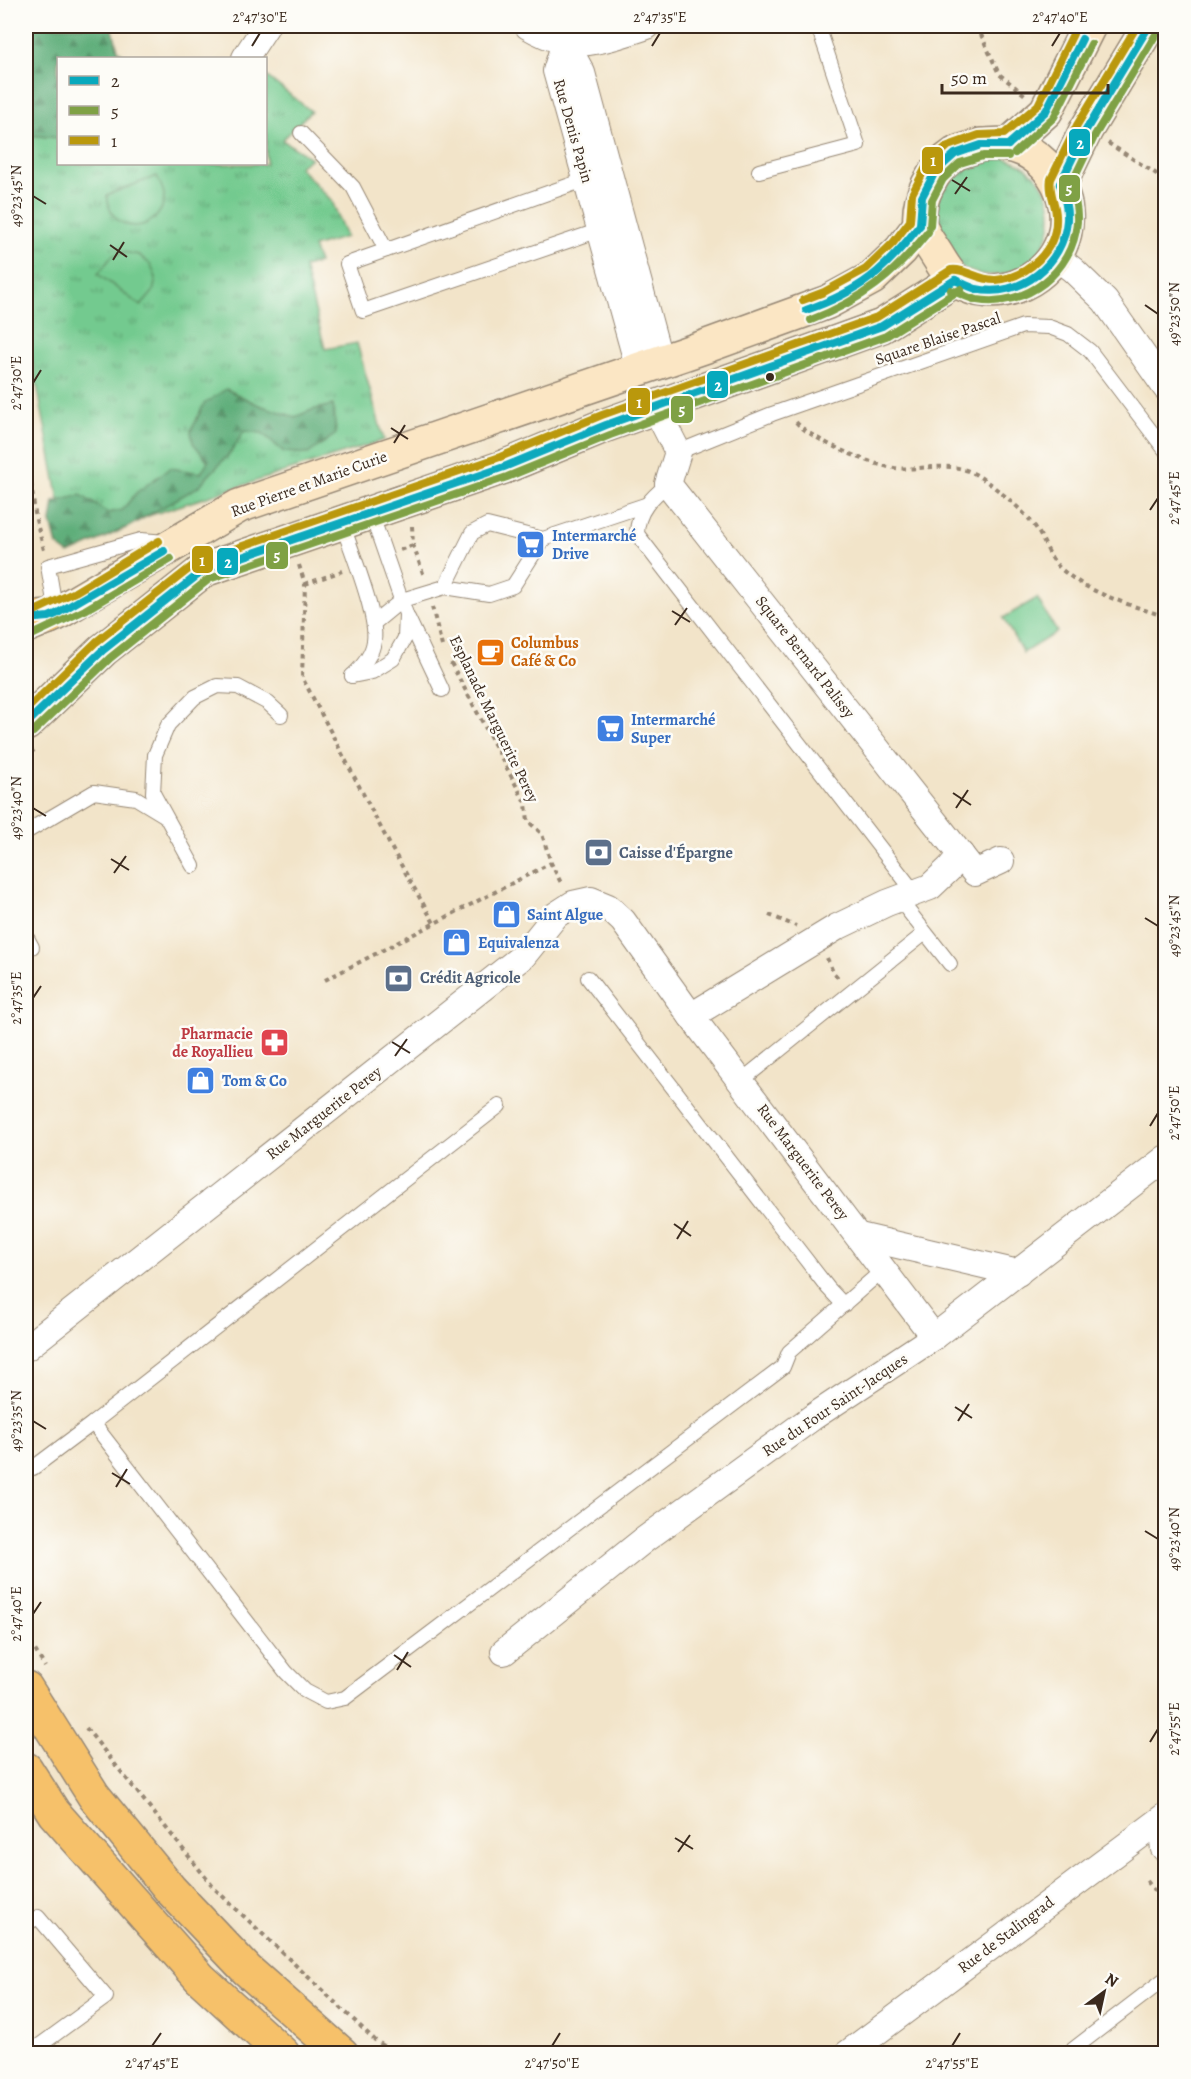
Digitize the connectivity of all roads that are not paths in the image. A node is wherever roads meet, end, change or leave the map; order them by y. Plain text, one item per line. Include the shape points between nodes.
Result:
1 (266, 26) edge
2 (528, 26) edge
3 (647, 26) edge
4 (818, 26) edge
5 (1089, 26) edge
6 (1149, 26) edge
7 (565, 42) junction
8 (246, 57) edge
9 (301, 133) dead end
10 (1008, 145) junction
11 (759, 171) dead end
12 (597, 176) junction
13 (1060, 184) junction
14 (920, 225) junction
15 (611, 226) junction
16 (386, 250) junction
17 (1056, 256) junction
18 (955, 280) junction
19 (663, 361) junction
20 (1158, 364) edge
21 (1166, 388) edge
22 (656, 407) junction
23 (1166, 451) edge
24 (678, 452) junction
25 (374, 459) junction
26 (668, 483) junction
27 (645, 505) junction
28 (357, 518) junction
29 (543, 539) junction
30 (177, 542) junction
31 (445, 587) junction
32 (404, 607) junction
33 (39, 619) edge
34 (374, 623) junction
35 (442, 690) dead end
36 (281, 716) dead end
37 (26, 724) edge
38 (166, 816) junction
39 (26, 832) edge
40 (961, 855) junction
41 (1001, 861) dead end
42 (193, 866) dead end
43 (907, 896) junction
44 (925, 933) junction
45 (950, 964) dead end
46 (588, 978) dead end
47 (691, 1016) junction
48 (741, 1081) junction
49 (499, 1106) dead end
50 (1166, 1158) edge
51 (859, 1236) junction
52 (883, 1270) junction
53 (1018, 1273) junction
54 (844, 1305) junction
55 (934, 1337) junction
56 (26, 1348) edge
57 (93, 1423) junction
58 (33, 1468) dead end
59 (504, 1652) dead end
60 (37, 1680) edge
61 (26, 1769) edge
62 (1166, 1818) edge
63 (1166, 1859) edge
64 (26, 1924) edge
65 (1166, 1978) edge
66 (28, 2054) edge
67 (283, 2054) edge
68 (342, 2054) edge
69 (847, 2054) edge
70 (1067, 2054) edge

1 - 8 street
2 - 7 street
3 - 7 street via 587,42
4 - 11 lane via 858,145
5 - 10 main road via 1047,107
6 - 13 main road via 1107,93
7 - 12 street, Rue Denis Papin via 556,71
9 - 16 lane via 353,187
10 - 13 main road via 1047,166
10 - 14 main road via 981,145 955,154 934,172 922,197
12 - 15 street, Rue Denis Papin
12 - 16 lane
13 - 17 main road via 1067,221
14 - 18 main road
14 - 19 main road, Rue Pierre et Marie Curie via 872,278 828,302
15 - 16 lane via 363,311 347,264
15 - 19 street, Rue Denis Papin
17 - 18 main road via 1041,274 1021,285 999,290 976,289
17 - 20 street via 1105,301
18 - 22 main road via 882,326
19 - 22 main road via 685,368 663,378 656,390
19 - 25 main road, Rue Pierre et Marie Curie
20 - 21 street
22 - 24 street
22 - 28 main road via 504,467
23 - 24 lane, Square Blaise Pascal via 1090,351 1068,334 1049,327 1023,326
24 - 26 street
25 - 28 main road via 367,474 346,488 342,496 340,506
25 - 30 main road, Rue Pierre et Marie Curie via 239,507
26 - 27 lane
26 - 40 street, Square Bernard Palissy
27 - 29 lane
27 - 43 lane via 637,534
28 - 32 lane
28 - 34 lane
28 - 37 main road via 204,570 103,650
29 - 31 lane via 513,586 489,594
29 - 31 lane via 487,525 471,533
30 - 33 main road, Rue Pierre et Marie Curie via 130,572
30 - 33 lane via 141,540 48,566
31 - 32 lane via 429,591
32 - 34 lane
32 - 34 lane via 405,638 393,659 372,672 352,676 366,663 374,643
32 - 35 lane
36 - 38 lane via 268,703 238,687 217,686 195,698 168,725 155,755 153,793
38 - 39 lane via 136,798 94,792
38 - 42 lane
40 - 41 street, Square Bernard Palissy via 975,873
40 - 43 street via 930,887
43 - 44 lane
43 - 47 street via 837,927
44 - 45 lane
44 - 48 lane
46 - 54 lane
47 - 48 street, Rue Marguerite Perey
47 - 56 street, Rue Marguerite Perey via 623,921 608,907 591,900 573,904 556,915 523,956
48 - 51 street, Rue Marguerite Perey
49 - 57 lane
50 - 53 street, Rue du Four Saint-Jacques
51 - 52 street, Rue Marguerite Perey
51 - 53 street, Rue Marguerite Perey
52 - 54 lane
52 - 55 street, Rue Marguerite Perey
53 - 55 street, Rue du Four Saint-Jacques
54 - 57 lane via 789,1352 783,1366 345,1698 326,1702 305,1691 286,1672
55 - 59 street, Rue du Four Saint-Jacques via 813,1418 644,1540
57 - 58 lane
60 - 68 main road via 94,1796 170,1889 247,1970
61 - 67 main road via 54,1813 200,1978
62 - 63 lane via 1156,1832 1158,1850
62 - 69 street, Rue de Stalingrad
64 - 66 lane via 38,1917 106,1997
65 - 70 lane

